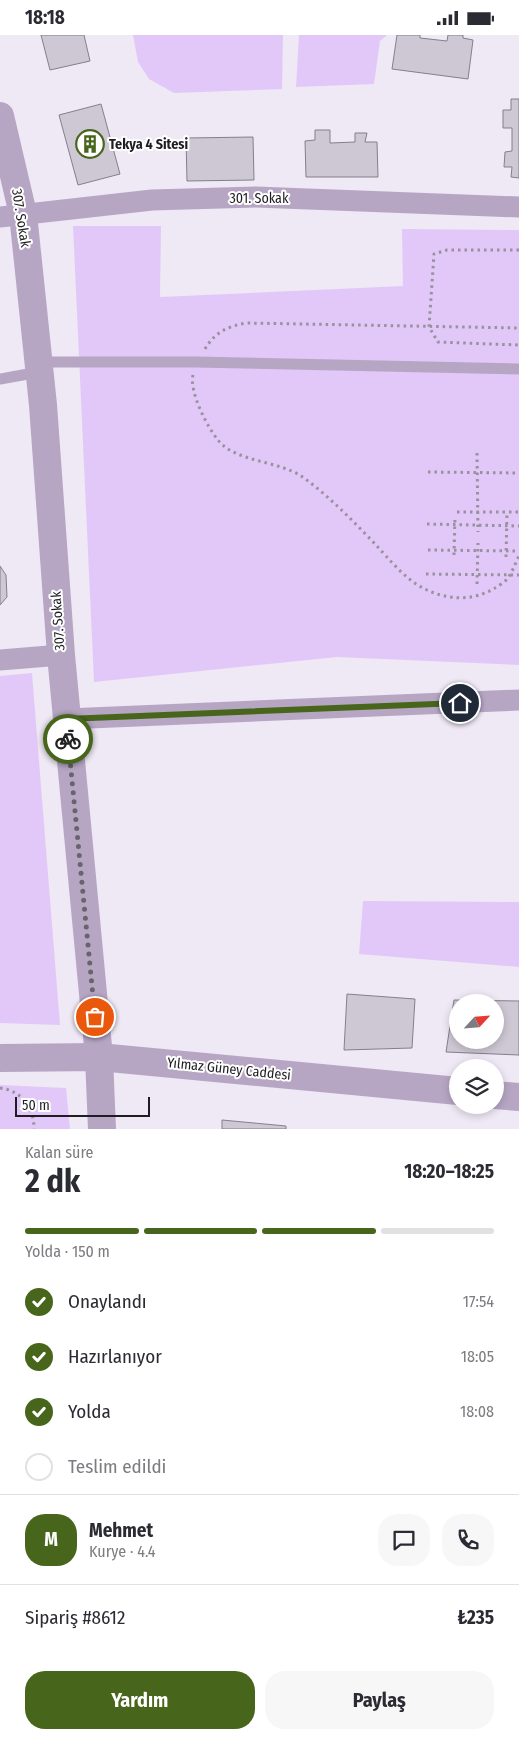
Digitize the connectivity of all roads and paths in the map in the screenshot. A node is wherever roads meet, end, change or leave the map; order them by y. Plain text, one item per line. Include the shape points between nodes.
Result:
1 (0, 116) edge
2 (519, 207) edge
3 (11, 216) edge
4 (519, 250) edge
5 (429, 327) junction
6 (519, 328) edge
7 (519, 345) edge
8 (196, 363) junction
9 (39, 367) junction
10 (519, 369) edge
11 (0, 379) edge
12 (477, 453) dead end
13 (428, 471) dead end
14 (477, 472) junction
15 (519, 473) edge
16 (457, 512) dead end
17 (478, 512) junction
18 (508, 512) junction
19 (519, 512) edge
20 (455, 516) dead end
21 (427, 525) dead end
22 (455, 525) junction
23 (478, 525) junction
24 (507, 526) junction
25 (519, 526) edge
26 (478, 532) dead end
27 (478, 543) dead end
28 (428, 550) dead end
29 (454, 550) junction
30 (478, 551) junction
31 (506, 551) junction
32 (519, 551) edge
33 (454, 555) dead end
34 (519, 556) edge
35 (506, 557) dead end
36 (426, 574) dead end
37 (477, 575) junction
38 (510, 575) junction
39 (519, 575) edge
40 (477, 583) dead end
41 (60, 655) junction
42 (0, 660) edge
43 (519, 700) edge
44 (66, 719) junction
45 (99, 1057) junction
46 (0, 1058) edge
47 (0, 1088) edge
48 (449, 1090) edge
49 (504, 1096) edge
50 (519, 1097) edge
51 (34, 1129) edge
52 (102, 1129) edge

1 - 3 street, 307. Sokak
2 - 3 street, 301. Sokak via 256,197 152,200
3 - 9 street, 307. Sokak
4 - 5 path via 447,250 434,254
5 - 6 path
5 - 7 path via 438,341
5 - 8 path via 231,325 213,337
8 - 9 lane
8 - 10 lane
8 - 38 path via 192,380 196,400 218,441 229,450 302,476 422,588 449,597 472,599 492,590
9 - 11 lane
9 - 41 street, 307. Sokak
12 - 14 path
13 - 14 path
14 - 15 path
14 - 17 path
16 - 17 path
17 - 18 path
17 - 23 path
18 - 19 path
18 - 24 path
20 - 22 path
21 - 22 path
22 - 23 path
22 - 29 path
23 - 24 path
23 - 26 path
24 - 25 path
24 - 31 path
27 - 30 path
28 - 29 path
29 - 30 path
29 - 33 path
30 - 31 path
30 - 37 path
31 - 32 path
31 - 35 path
34 - 38 path
36 - 37 path
37 - 38 path
37 - 40 path
38 - 39 path
41 - 42 street
41 - 44 street, 307. Sokak
43 - 44 street
44 - 45 street, 307. Sokak
45 - 46 street, Yılmaz Güney Caddesi
45 - 48 street, Yılmaz Güney Caddesi
45 - 52 street, 307. Sokak
47 - 51 path via 20,1095 28,1104
49 - 50 street

